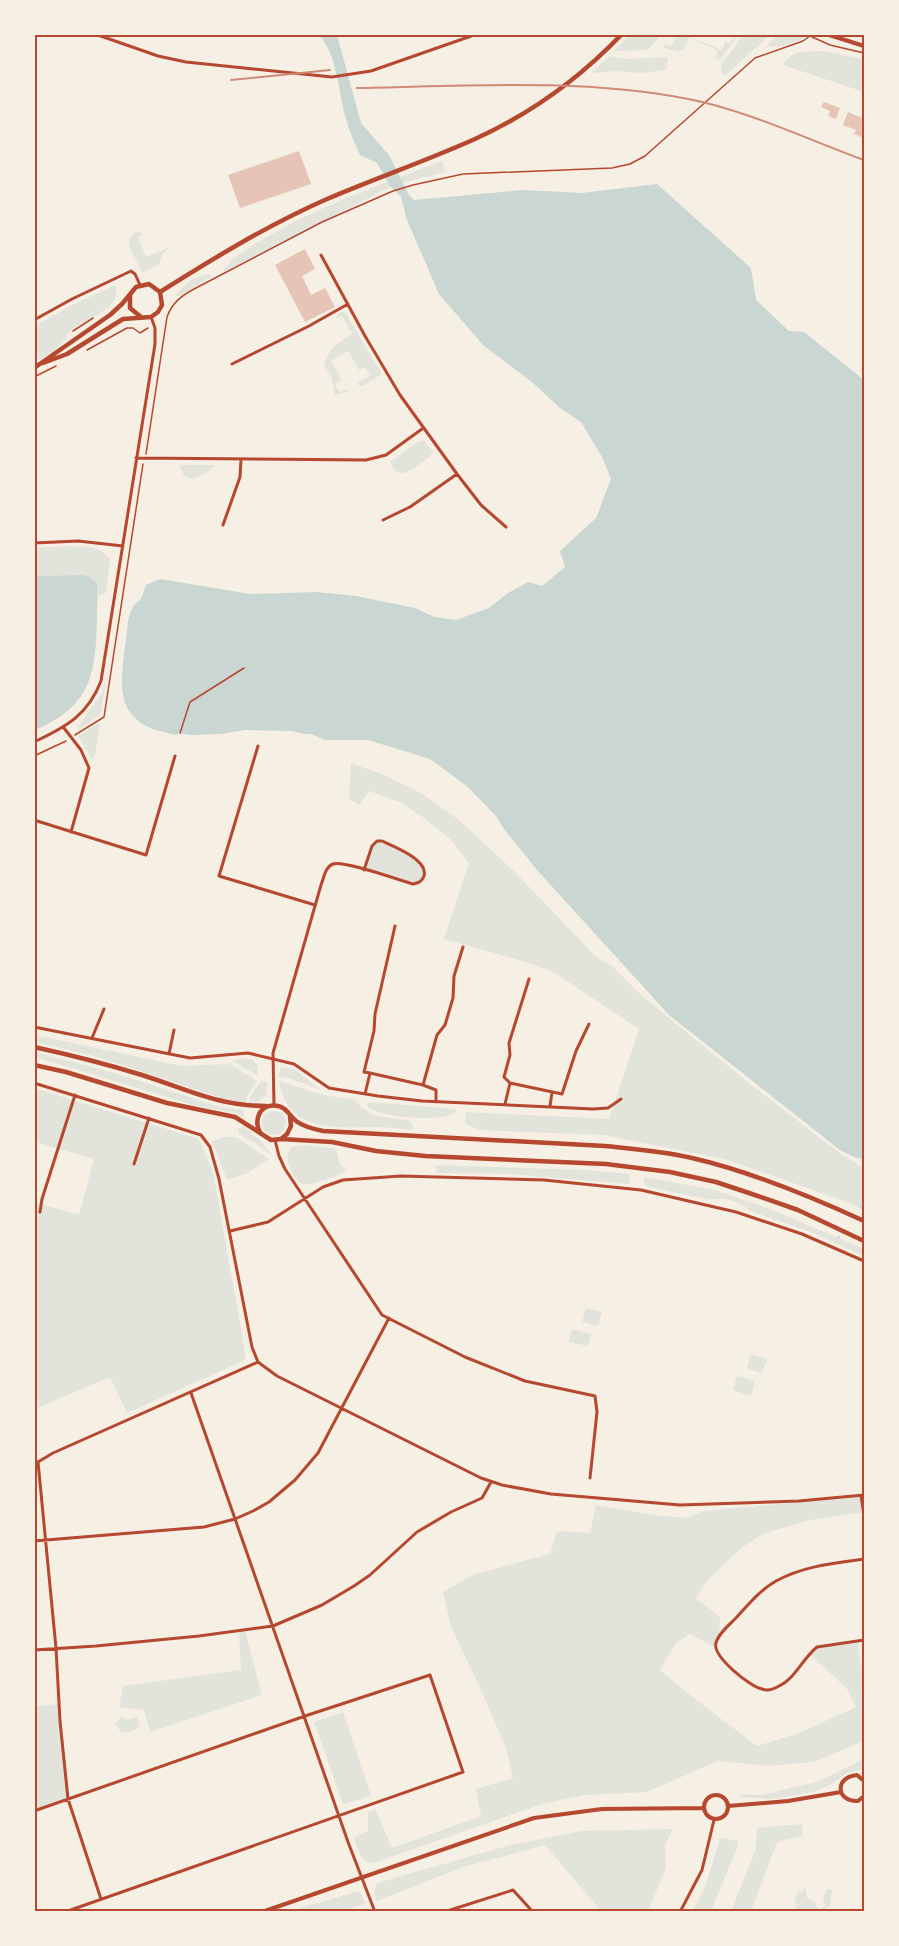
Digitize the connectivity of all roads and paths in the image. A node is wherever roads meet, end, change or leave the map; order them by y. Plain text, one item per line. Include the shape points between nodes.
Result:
1 (95, 34) edge
2 (477, 34) edge
3 (622, 34) edge
4 (826, 34) edge
5 (864, 46) edge
6 (864, 53) edge
7 (321, 255) dead end
8 (140, 285) junction
9 (160, 292) junction
10 (130, 295) junction
11 (348, 304) junction
12 (141, 317) junction
13 (151, 317) junction
14 (93, 318) dead end
15 (34, 320) edge
16 (166, 321) junction
17 (154, 325) junction
18 (73, 331) dead end
19 (86, 350) dead end
20 (43, 363) junction
21 (60, 363) dead end
22 (232, 364) dead end
23 (34, 368) edge
24 (34, 377) edge
25 (423, 428) junction
26 (136, 458) junction
27 (145, 459) junction
28 (241, 459) junction
29 (457, 474) junction
30 (383, 520) dead end
31 (223, 525) dead end
32 (506, 527) dead end
33 (35, 542) edge
34 (123, 546) junction
35 (244, 668) dead end
36 (64, 728) junction
37 (180, 733) dead end
38 (72, 738) junction
39 (34, 741) edge
40 (258, 746) dead end
41 (34, 756) edge
42 (175, 756) dead end
43 (34, 820) edge
44 (71, 832) junction
45 (364, 870) junction
46 (315, 905) junction
47 (395, 926) dead end
48 (464, 946) dead end
49 (529, 979) dead end
50 (104, 1009) dead end
51 (589, 1024) dead end
52 (34, 1026) edge
53 (174, 1030) dead end
54 (92, 1038) junction
55 (34, 1047) edge
56 (169, 1055) junction
57 (272, 1059) junction
58 (34, 1065) edge
59 (370, 1073) junction
60 (34, 1083) edge
61 (510, 1083) junction
62 (423, 1084) junction
63 (552, 1092) junction
64 (365, 1094) junction
65 (75, 1095) junction
66 (621, 1100) dead end
67 (436, 1102) junction
68 (505, 1104) junction
69 (272, 1106) junction
70 (550, 1106) junction
71 (289, 1114) junction
72 (149, 1118) junction
73 (261, 1134) junction
74 (278, 1139) junction
75 (134, 1164) dead end
76 (304, 1199) junction
77 (40, 1212) dead end
78 (864, 1221) edge
79 (230, 1231) junction
80 (864, 1241) edge
81 (864, 1261) edge
82 (389, 1318) junction
83 (258, 1362) junction
84 (191, 1393) junction
85 (342, 1408) junction
86 (36, 1461) edge
87 (590, 1478) dead end
88 (491, 1482) junction
89 (863, 1495) edge
90 (864, 1515) edge
91 (235, 1519) junction
92 (45, 1540) junction
93 (34, 1541) edge
94 (864, 1559) edge
95 (273, 1626) junction
96 (864, 1640) edge
97 (56, 1648) junction
98 (34, 1650) edge
99 (305, 1716) junction
100 (864, 1781) edge
101 (841, 1792) junction
102 (69, 1799) junction
103 (863, 1800) edge
104 (728, 1806) junction
105 (703, 1808) junction
106 (34, 1811) edge
107 (340, 1816) junction
108 (714, 1820) junction
109 (362, 1877) junction
110 (101, 1899) junction
111 (65, 1911) edge
112 (262, 1911) edge
113 (375, 1911) edge
114 (444, 1911) edge
115 (533, 1911) edge
116 (680, 1911) edge

1 - 2 street via 186,62 332,77 403,61
3 - 9 main road via 576,77 508,122 319,202
4 - 5 street
6 - 16 path via 810,36 755,58 632,164 475,173 393,192 322,222 194,289 177,300
7 - 11 street
8 - 9 main road via 153,286
8 - 10 main road
8 - 15 street via 131,271
9 - 13 main road via 162,305
10 - 12 main road via 130,308
10 - 20 main road via 110,315
11 - 22 street
11 - 25 street
12 - 13 main road
12 - 20 main road via 123,319 67,354
13 - 17 street
14 - 18 path
16 - 17 path
16 - 27 path
17 - 19 path via 140,333 127,328
17 - 26 street via 155,344
20 - 23 main road
21 - 24 path
25 - 28 street via 378,458
25 - 29 street
26 - 27 street
26 - 34 street
27 - 28 street
27 - 38 path via 104,717
28 - 31 street via 240,477
29 - 30 street via 410,507
29 - 32 street via 481,505
33 - 34 street
34 - 36 street via 101,681 83,711
35 - 37 path via 190,702
36 - 38 street
36 - 39 street
38 - 41 path
38 - 44 street via 89,768
40 - 46 street via 219,876
42 - 44 street via 146,855
43 - 44 street
45 - 45 street via 372,846 382,841 419,862 424,874 412,884
45 - 46 street via 332,864
46 - 57 street
47 - 59 street via 364,1072
48 - 62 street via 445,1025 437,1035
49 - 61 street via 509,1043 504,1077
50 - 54 street
51 - 63 street via 563,1093
52 - 54 street
53 - 56 street
54 - 56 street
55 - 69 main road via 108,1065 215,1101
56 - 57 street via 204,1058 248,1053
57 - 64 street via 294,1064 328,1088
57 - 69 street
58 - 73 main road via 167,1103 235,1117
59 - 62 street
59 - 64 street
60 - 65 street
61 - 63 street
61 - 68 street
62 - 67 street via 436,1090
63 - 70 street
64 - 67 street
65 - 72 street
65 - 77 street
66 - 70 street via 608,1108
67 - 68 street
68 - 70 street
69 - 71 main road via 282,1107
69 - 73 main road via 262,1110 257,1118
71 - 74 main road via 290,1128
71 - 78 main road via 307,1127 323,1131 605,1146 690,1157 767,1179
72 - 75 street
72 - 79 street via 198,1133 206,1140 215,1161
73 - 74 main road via 267,1139
74 - 76 street via 279,1156
74 - 80 main road via 332,1142 425,1156 606,1164 670,1172 779,1203
76 - 79 street via 268,1222
76 - 81 street via 343,1180 401,1176 605,1185 736,1212 802,1234
76 - 82 street via 373,1304
79 - 83 street
82 - 85 street
82 - 87 street via 465,1357 525,1381 595,1396
83 - 84 street
83 - 85 street via 277,1376
84 - 86 street
84 - 91 street
85 - 88 street
85 - 91 street via 303,1472 269,1502
86 - 92 street
88 - 89 street via 551,1494 680,1505 777,1503
88 - 95 street via 482,1498 427,1526 354,1586
89 - 90 street
91 - 92 street via 204,1527
91 - 95 street
92 - 93 street
92 - 97 street
94 - 96 street via 813,1567 776,1581 728,1626 716,1640 715,1648 752,1686 769,1690 790,1678 818,1647
95 - 97 street
95 - 99 street
97 - 98 street
97 - 102 street
99 - 102 street
99 - 107 street
99 - 107 street via 430,1675 463,1772
100 - 101 street via 857,1775 847,1777
101 - 103 street via 850,1801
101 - 104 street via 788,1802
102 - 106 street
102 - 110 street
104 - 105 street via 723,1797 715,1795 705,1800
104 - 108 street via 724,1816
105 - 108 street
105 - 109 street via 602,1809 534,1818
107 - 109 street
107 - 110 street
108 - 116 street via 702,1870
109 - 112 street
109 - 113 street
110 - 111 street
114 - 115 street via 513,1890

